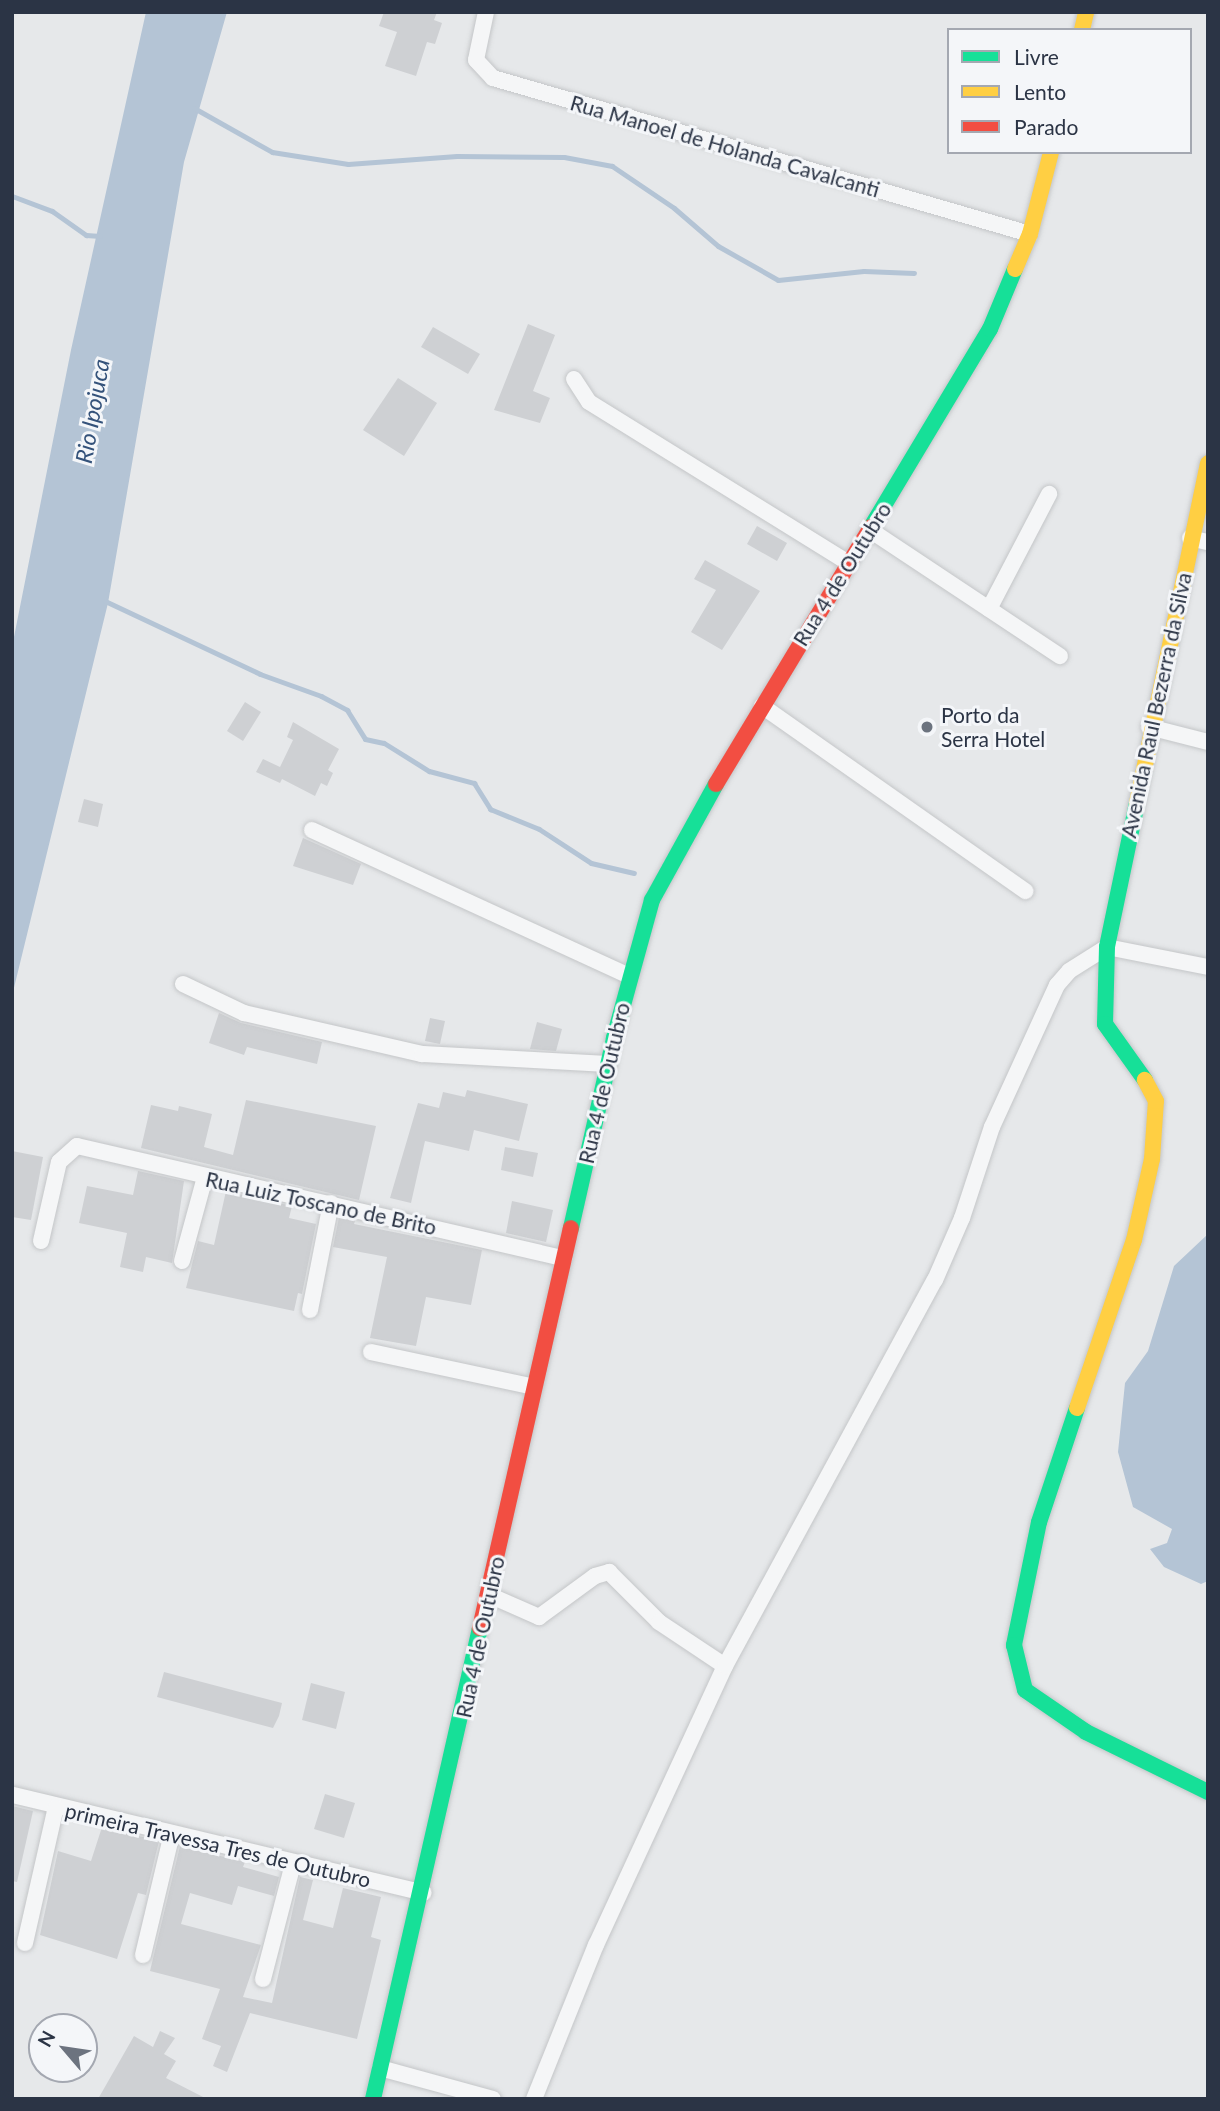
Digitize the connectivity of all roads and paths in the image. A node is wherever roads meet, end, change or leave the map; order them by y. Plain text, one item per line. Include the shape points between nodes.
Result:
1 (486, 12) edge
2 (1050, 154) edge
3 (1030, 234) junction
4 (574, 379) dead end
5 (1208, 464) edge
6 (1049, 495) dead end
7 (870, 530) junction
8 (1190, 538) junction
9 (1208, 542) edge
10 (849, 563) junction
11 (989, 609) junction
12 (1060, 656) dead end
13 (762, 706) junction
14 (1149, 727) junction
15 (1208, 742) edge
16 (312, 830) dead end
17 (1025, 891) dead end
18 (1107, 947) junction
19 (1208, 967) edge
20 (629, 976) junction
21 (183, 984) dead end
22 (609, 1064) junction
23 (205, 1177) junction
24 (331, 1203) junction
25 (41, 1241) dead end
26 (564, 1258) junction
27 (182, 1261) dead end
28 (310, 1310) dead end
29 (371, 1352) dead end
30 (534, 1387) junction
31 (489, 1595) junction
32 (725, 1666) junction
33 (1208, 1792) edge
34 (13, 1795) edge
35 (56, 1807) junction
36 (172, 1833) junction
37 (293, 1864) junction
38 (423, 1893) junction
39 (25, 1943) dead end
40 (143, 1955) dead end
41 (263, 1979) dead end
42 (380, 2068) junction
43 (373, 2099) edge
44 (493, 2099) edge
45 (534, 2099) edge

1 - 3 street, Rua Manoel de Holanda Cavalcanti via 476,60 493,78
2 - 3 main road, Rua 4 de Outubro
3 - 7 main road, Rua 4 de Outubro via 990,329
4 - 10 street via 589,402
5 - 8 main road, Avenida Raul Bezerra da Silva
6 - 11 street
7 - 10 main road, Rua 4 de Outubro
7 - 11 street
8 - 9 street
8 - 14 main road, Avenida Raul Bezerra da Silva
10 - 13 main road, Rua 4 de Outubro
11 - 12 street
13 - 17 street
13 - 20 main road, Rua 4 de Outubro via 652,900
14 - 15 street
14 - 18 main road, Avenida Raul Bezerra da Silva
16 - 20 street
18 - 19 street
18 - 32 street via 1069,971 1057,985 992,1127 962,1218 935,1280
18 - 33 main road, Avenida Raul Bezerra da Silva via 1105,1024 1148,1083 1156,1101 1156,1132 1134,1240 1039,1522 1014,1645 1025,1689 1040,1703 1086,1732
20 - 22 main road, Rua 4 de Outubro
21 - 22 street via 244,1013 422,1055
22 - 26 main road, Rua 4 de Outubro
23 - 24 street, Rua Luiz Toscano de Brito
23 - 25 street, Rua Luiz Toscano de Brito via 77,1146 59,1162
23 - 27 street
24 - 26 street, Rua Luiz Toscano de Brito
24 - 28 street
26 - 30 main road, Rua 4 de Outubro
29 - 30 street
30 - 31 main road, Rua 4 de Outubro
31 - 32 street via 539,1617 602,1572 609,1572 659,1622
31 - 38 main road, Rua 4 de Outubro
32 - 45 street via 590,1958
34 - 35 street, primeira Travessa Tres de Outubro
35 - 36 street, primeira Travessa Tres de Outubro
35 - 39 street
36 - 37 street, primeira Travessa Tres de Outubro
36 - 40 street
37 - 38 street, primeira Travessa Tres de Outubro
37 - 41 street
38 - 42 main road, Rua 4 de Outubro
42 - 43 main road, Rua 4 de Outubro
42 - 44 street

